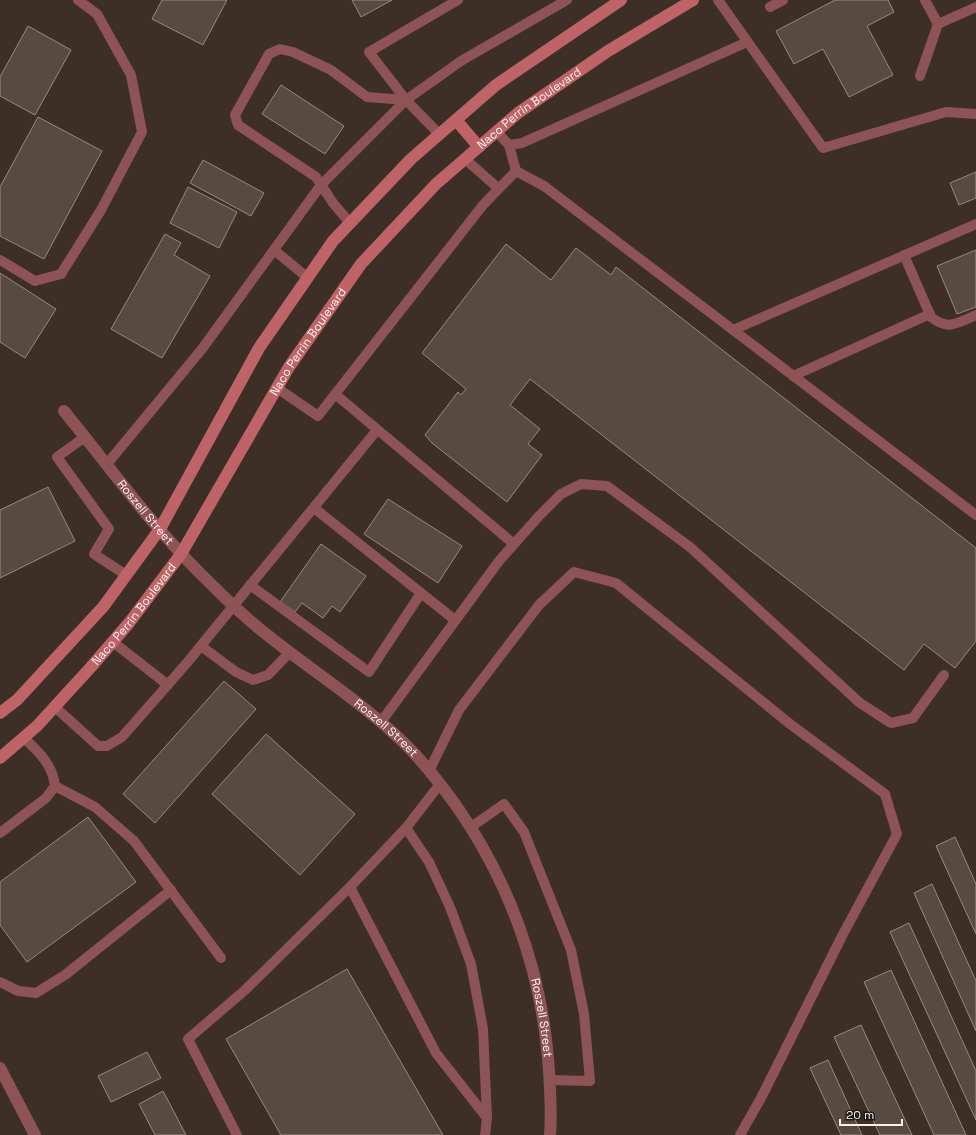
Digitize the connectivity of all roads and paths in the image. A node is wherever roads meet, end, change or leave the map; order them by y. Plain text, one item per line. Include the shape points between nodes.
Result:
1 (78, 0) edge
2 (458, 0) edge
3 (567, 0) edge
4 (621, 0) edge
5 (693, 0) edge
6 (718, 0) edge
7 (783, 0) edge
8 (925, 0) edge
9 (770, 7) dead end
10 (976, 7) edge
11 (938, 24) junction
12 (747, 42) junction
13 (920, 76) dead end
14 (406, 100) junction
15 (975, 116) edge
16 (456, 120) junction
17 (497, 132) junction
18 (439, 134) junction
19 (509, 145) junction
20 (479, 147) junction
21 (465, 159) junction
22 (516, 171) junction
23 (321, 185) junction
24 (498, 188) junction
25 (350, 223) junction
26 (976, 224) edge
27 (274, 250) junction
28 (904, 255) junction
29 (0, 260) edge
30 (308, 278) junction
31 (930, 314) junction
32 (976, 315) edge
33 (733, 330) junction
34 (793, 376) junction
35 (277, 388) junction
36 (335, 394) junction
37 (64, 411) dead end
38 (377, 430) junction
39 (85, 437) junction
40 (107, 464) junction
41 (314, 508) junction
42 (976, 515) edge
43 (160, 529) junction
44 (514, 544) junction
45 (181, 554) junction
46 (126, 576) junction
47 (250, 586) junction
48 (421, 593) junction
49 (234, 605) junction
50 (455, 620) junction
51 (113, 642) junction
52 (201, 646) junction
53 (290, 652) junction
54 (944, 675) dead end
55 (168, 685) junction
56 (55, 706) junction
57 (0, 713) edge
58 (381, 722) junction
59 (24, 738) junction
60 (0, 758) edge
61 (429, 771) junction
62 (440, 784) junction
63 (55, 786) junction
64 (471, 827) junction
65 (406, 828) junction
66 (0, 833) edge
67 (350, 886) junction
68 (171, 890) junction
69 (221, 958) dead end
70 (0, 982) edge
71 (0, 1068) edge
72 (550, 1080) junction
73 (488, 1118) junction
74 (35, 1135) edge
75 (237, 1135) edge
76 (485, 1135) edge
77 (550, 1135) edge
78 (740, 1135) edge

1 - 29 lane via 97,14 131,75 142,132 101,210 60,274 35,281
2 - 14 lane via 369,52
3 - 14 lane via 461,61
4 - 16 main road via 496,85
5 - 17 main road, Naco Perrin Boulevard via 608,51 518,113
6 - 12 lane
7 - 9 lane
8 - 11 lane
10 - 11 lane
11 - 13 lane
12 - 15 lane via 823,148 946,112
12 - 19 lane via 522,143
14 - 18 lane
14 - 23 lane
14 - 23 lane via 367,97 331,70 293,52 280,49 269,54 235,116 238,125 316,177
16 - 18 main road
16 - 20 main road
17 - 19 lane
17 - 20 main road, Naco Perrin Boulevard
18 - 25 main road via 411,159
19 - 22 lane
20 - 21 main road, Naco Perrin Boulevard
21 - 24 lane
21 - 35 main road, Naco Perrin Boulevard via 436,184 361,264
22 - 24 lane
22 - 33 lane via 544,186
23 - 25 lane
23 - 27 lane
24 - 36 lane
25 - 30 main road
26 - 28 lane
27 - 30 lane
27 - 40 lane via 202,349
28 - 31 lane
28 - 33 lane
30 - 43 main road via 259,348
31 - 32 lane via 940,324 952,325
31 - 34 lane
33 - 34 lane
34 - 42 lane
35 - 36 lane via 318,416
35 - 45 main road, Naco Perrin Boulevard
36 - 38 lane
37 - 39 street, Roszell Street
38 - 41 lane
38 - 44 lane
39 - 40 street, Roszell Street
39 - 46 lane via 57,457 109,529 94,554
40 - 43 street, Roszell Street
41 - 47 lane
41 - 48 lane
43 - 45 street, Roszell Street
43 - 46 main road
44 - 50 lane
44 - 54 lane via 561,494 581,484 608,486 690,547 860,703 891,723 913,718
45 - 49 street, Roszell Street
45 - 51 main road, Naco Perrin Boulevard
46 - 57 main road via 104,607 17,700
47 - 48 lane via 369,672
47 - 49 lane
48 - 50 lane
49 - 52 lane
49 - 53 street, Roszell Street via 264,633
50 - 58 lane
51 - 55 lane
51 - 56 main road, Naco Perrin Boulevard
52 - 53 lane via 236,672 253,680 268,675
52 - 55 lane
53 - 58 street, Roszell Street
55 - 56 lane via 122,737 107,746 98,746
56 - 59 main road, Naco Perrin Boulevard
58 - 61 street, Roszell Street
59 - 60 main road, Naco Perrin Boulevard
59 - 63 lane via 40,752 54,775
61 - 62 street, Roszell Street
61 - 78 lane via 459,710 539,605 574,572 616,583 790,724 885,794 897,834
62 - 64 street, Roszell Street
62 - 65 lane
63 - 66 lane via 46,798
63 - 68 lane via 95,806 134,842
64 - 72 street, Roszell Street via 497,873 518,922 535,972 545,1024
64 - 72 lane via 504,804 524,832 571,950 584,1014 590,1081
65 - 67 lane
65 - 73 lane via 429,862 472,964 483,1029
67 - 73 lane via 436,1053
67 - 75 lane via 244,991 188,1039
68 - 69 lane
68 - 70 lane via 65,975 36,993 18,991
71 - 74 street
72 - 77 street, Roszell Street
73 - 76 lane

